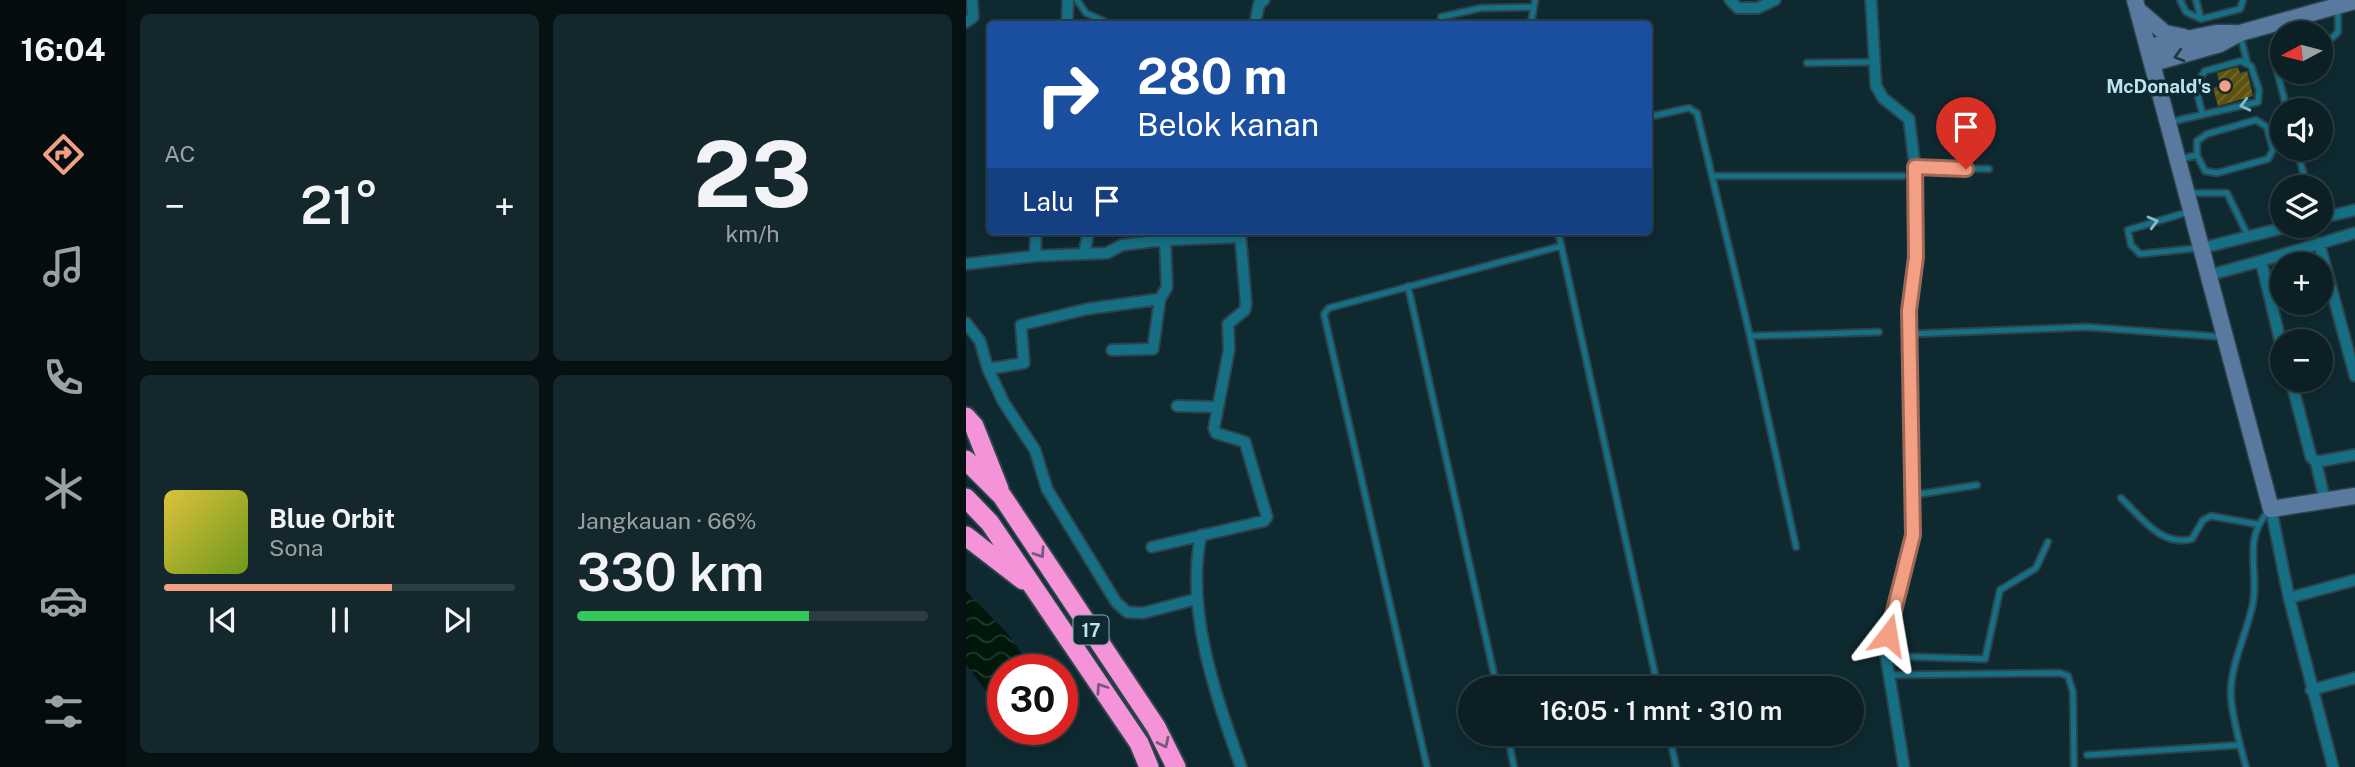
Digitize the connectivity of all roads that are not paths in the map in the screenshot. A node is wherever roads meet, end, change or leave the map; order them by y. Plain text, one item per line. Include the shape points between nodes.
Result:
1 (972, 0) edge
2 (1068, 0) edge
3 (1077, 0) edge
4 (1264, 0) edge
5 (1535, 0) edge
6 (1730, 0) edge
7 (1775, 0) edge
8 (1871, 0) edge
9 (2179, 0) edge
10 (2196, 0) edge
11 (2243, 0) edge
12 (2355, 1) edge
13 (2136, 4) edge
14 (2337, 6) junction
15 (1533, 7) junction
16 (1441, 17) dead end
17 (2202, 19) junction
18 (1067, 21) edge
19 (1104, 21) edge
20 (1256, 21) edge
21 (1531, 21) edge
22 (966, 22) edge
23 (2240, 33) junction
24 (2193, 37) junction
25 (2333, 37) edge
26 (2148, 47) junction
27 (1875, 62) junction
28 (2247, 62) junction
29 (1807, 63) dead end
30 (2152, 63) junction
31 (2203, 115) junction
32 (1652, 116) edge
33 (2169, 122) junction
34 (2197, 155) junction
35 (2180, 159) junction
36 (1915, 167) junction
37 (1989, 169) dead end
38 (1712, 176) junction
39 (1903, 176) dead end
40 (2188, 193) junction
41 (2355, 210) edge
42 (2193, 211) junction
43 (2333, 215) edge
44 (2270, 231) edge
45 (2355, 233) edge
46 (1036, 235) edge
47 (1088, 235) edge
48 (1228, 235) edge
49 (1240, 235) edge
50 (1559, 235) edge
51 (2248, 236) junction
52 (1165, 240) junction
53 (2319, 243) junction
54 (1561, 246) junction
55 (2202, 248) junction
56 (1084, 253) junction
57 (1035, 256) junction
58 (2261, 261) junction
59 (966, 264) edge
60 (2210, 275) junction
61 (1408, 286) junction
62 (1160, 299) junction
63 (966, 323) edge
64 (2277, 329) edge
65 (1879, 332) dead end
66 (1909, 334) junction
67 (1750, 336) junction
68 (2226, 338) junction
69 (1112, 350) dead end
70 (988, 369) junction
71 (2355, 376) edge
72 (2294, 392) edge
73 (1177, 406) dead end
74 (1218, 407) junction
75 (966, 417) edge
76 (2355, 455) edge
77 (966, 460) edge
78 (2316, 462) junction
79 (1977, 485) dead end
80 (1914, 495) junction
81 (1002, 496) junction
82 (2355, 496) edge
83 (966, 498) edge
84 (2121, 498) dead end
85 (2325, 501) junction
86 (2271, 509) junction
87 (2256, 524) junction
88 (1201, 535) junction
89 (966, 536) edge
90 (2048, 542) dead end
91 (1152, 547) dead end
92 (1796, 547) dead end
93 (2355, 580) edge
94 (1035, 589) junction
95 (2289, 598) junction
96 (1196, 599) junction
97 (1885, 656) junction
98 (1886, 675) junction
99 (1494, 676) edge
100 (1655, 676) edge
101 (2355, 678) edge
102 (2311, 690) junction
103 (2240, 745) junction
104 (1510, 746) edge
105 (1672, 746) edge
106 (2087, 755) dead end
107 (1149, 767) edge
108 (1176, 767) edge
109 (1241, 767) edge
110 (1427, 767) edge
111 (1514, 767) edge
112 (1676, 767) edge
113 (1904, 767) edge
114 (2074, 767) edge
115 (2246, 767) edge
116 (2333, 767) edge

1 - 22 street via 973,17
2 - 18 street
3 - 19 lane via 1083,11
4 - 20 street
5 - 15 lane
6 - 7 street via 1738,8 1748,8
8 - 27 street
9 - 17 lane via 2186,12
10 - 17 lane
11 - 17 lane via 2240,9
12 - 14 main road
13 - 24 main road via 2165,33
13 - 26 main road
14 - 23 main road
14 - 25 lane via 2338,32
15 - 16 lane via 1481,8
15 - 21 lane
23 - 24 main road
23 - 28 lane
23 -> 30 main road via 2220,44
24 - 26 main road
26 - 30 main road
27 - 29 lane
27 - 36 street via 1878,92 1909,119
28 - 31 lane via 2205,71 2197,94
28 -> 31 lane via 2259,90 2258,102
30 - 33 main road
31 - 33 lane
32 - 38 lane via 1694,108
33 - 35 main road
34 - 34 lane via 2197,141 2207,134 2256,120 2267,127 2273,149 2269,159 2217,173 2205,171
34 - 35 lane
35 - 40 main road
36 - 37 lane
36 - 66 street via 1916,257
38 - 39 lane
38 - 67 lane
40 - 42 main road
40 - 51 lane via 2227,193
41 - 43 street
42 - 55 main road
55 -> 42 lane via 2140,254 2128,236 2136,227
44 - 51 street
45 - 53 street
46 - 57 street
47 - 56 street
48 - 52 street
49 - 74 street via 1246,303 1245,310 1228,324 1229,350
50 - 54 lane
51 - 55 street
52 - 56 street via 1122,245 1107,253
52 - 62 street via 1167,286
53 - 58 street
53 - 71 street
54 - 61 lane
54 - 100 lane
55 - 60 main road
56 - 57 street
57 - 59 street
58 - 60 street
58 - 64 street
60 - 68 main road
61 - 99 lane
61 - 110 lane via 1329,308 1324,314
62 - 69 street via 1153,349
62 - 70 street via 1087,309 1021,325 1024,363
63 - 70 street via 980,341
65 - 67 lane
66 - 68 lane via 2087,327
66 - 80 street
67 - 92 lane
68 - 86 main road
70 - 96 street via 1035,450 1047,489 1116,602 1127,612 1143,613
72 - 78 street
73 - 74 street
74 - 88 street via 1216,433 1245,442 1268,517
75 - 81 highway via 974,426
76 - 78 street
77 - 81 highway, 17
78 - 85 street
79 - 80 lane
80 - 97 street via 1913,535
81 -> 108 highway, 17 via 1156,727
82 - 85 main road
83 - 94 highway, 17 via 990,523
84 - 87 lane via 2162,537 2180,542 2192,539 2203,520 2211,516
85 - 86 main road
86 - 87 lane
86 - 95 street
87 - 103 lane via 2254,599 2231,696
88 - 91 street
88 - 96 street
89 - 94 highway
90 - 97 lane via 2036,568 2000,590 1985,659
93 - 95 street
107 -> 94 highway, 17 via 1139,743
95 - 102 street
96 - 109 street via 1201,632
97 - 98 street
98 - 113 street
98 - 114 lane via 2068,676 2073,692
101 - 102 street
102 - 116 street
103 - 106 lane
103 - 115 lane
104 - 111 lane
105 - 112 lane

